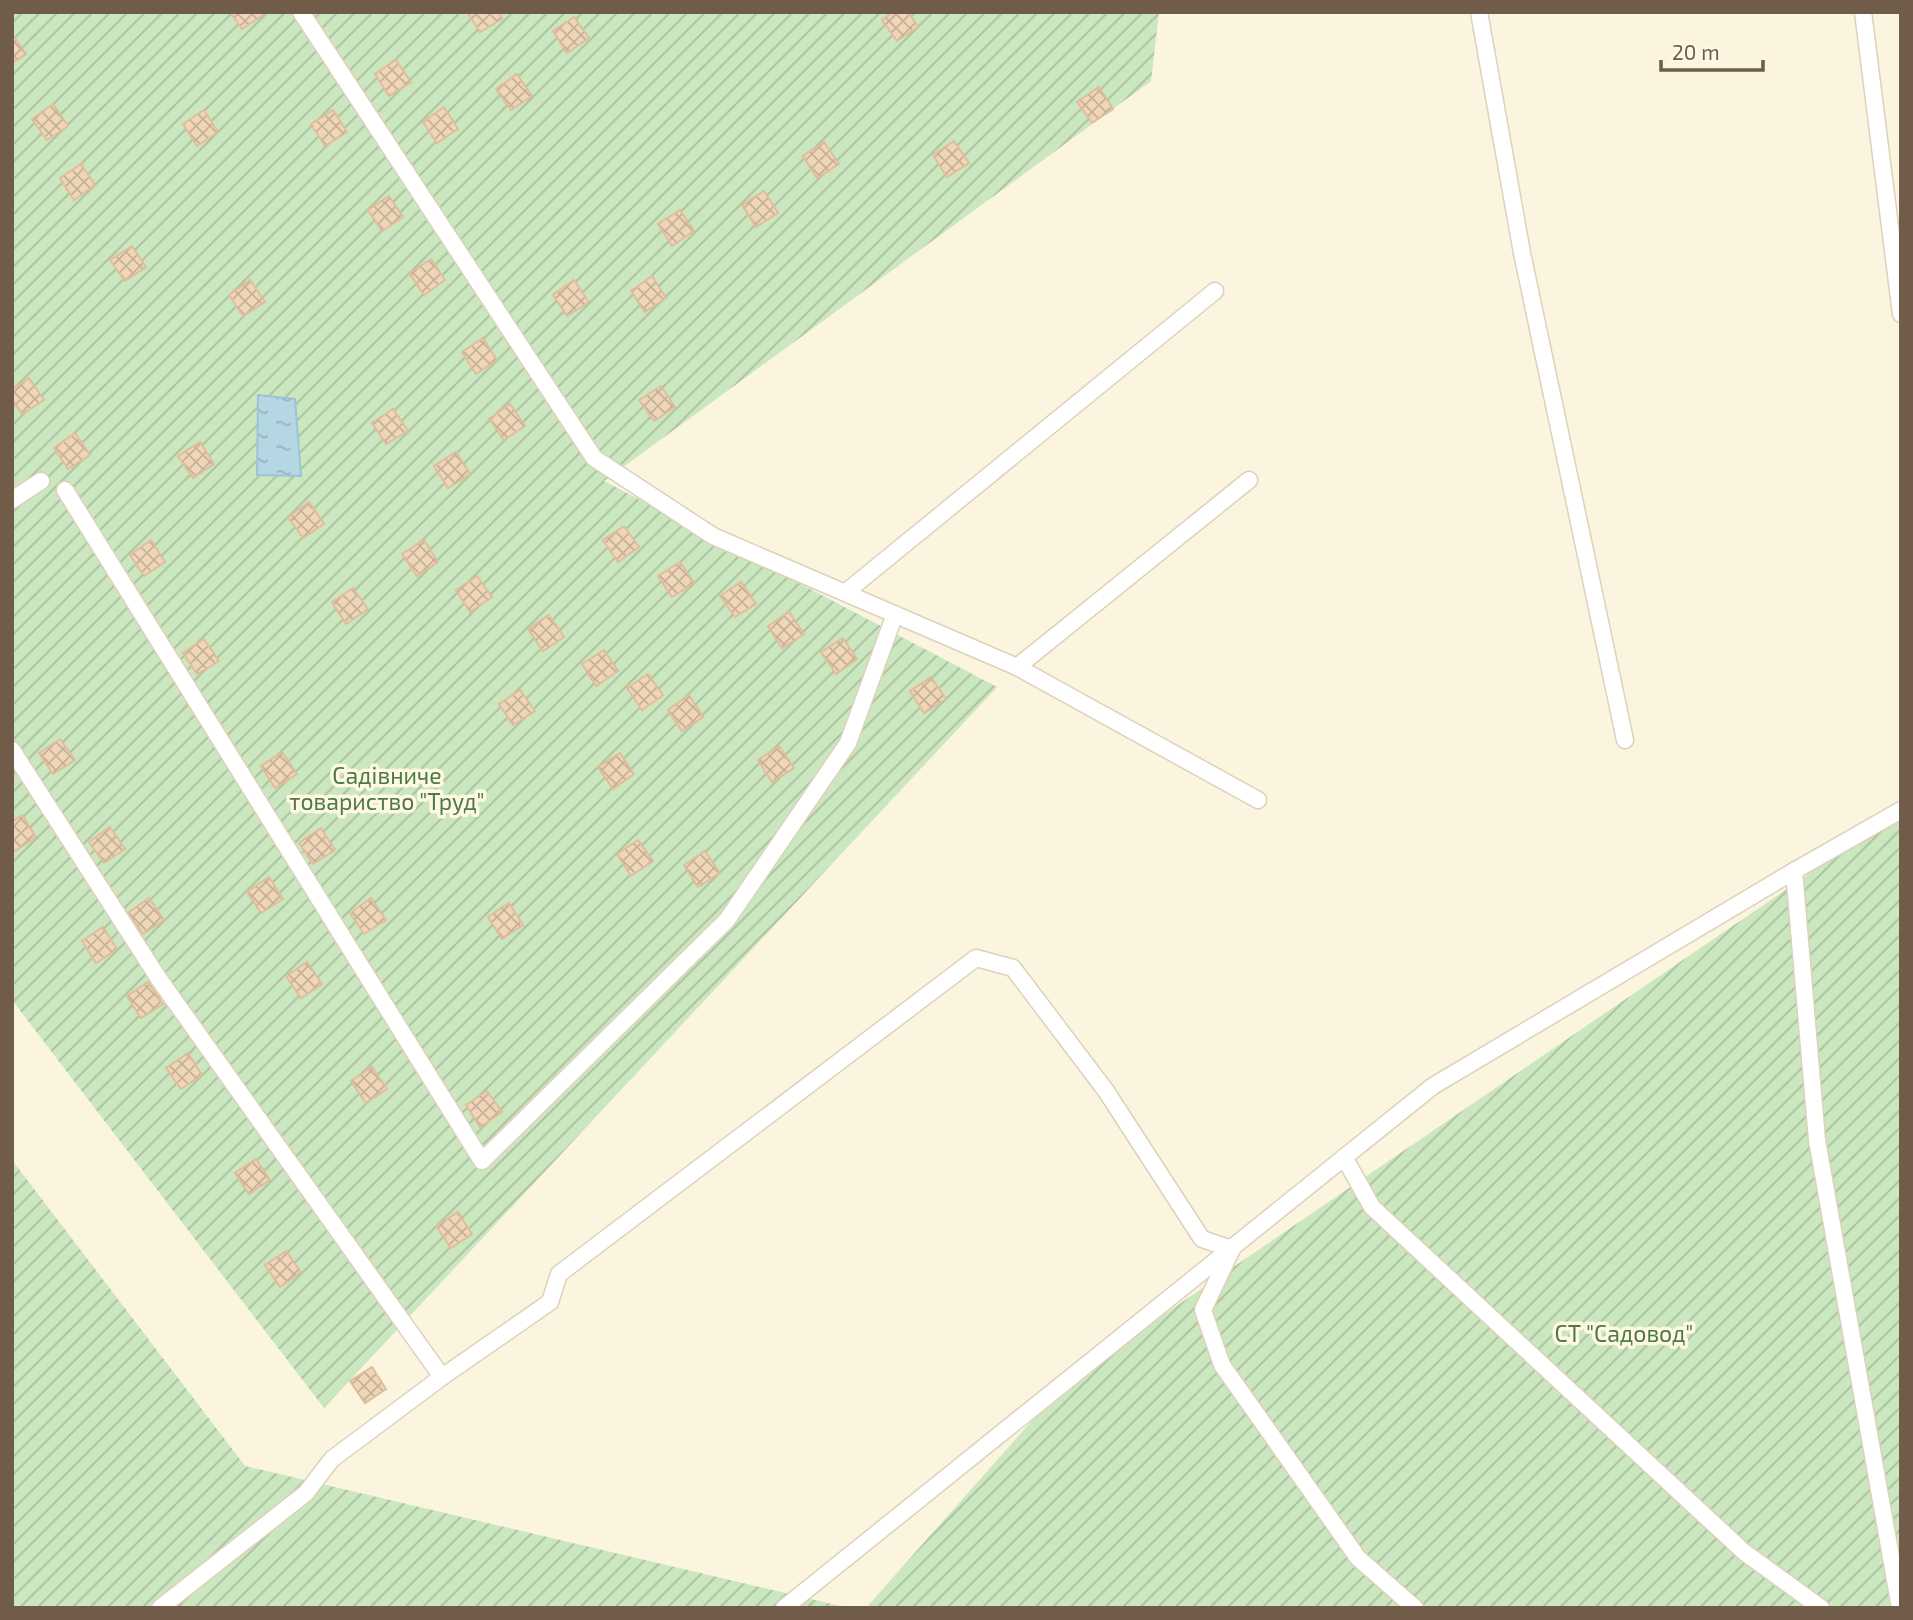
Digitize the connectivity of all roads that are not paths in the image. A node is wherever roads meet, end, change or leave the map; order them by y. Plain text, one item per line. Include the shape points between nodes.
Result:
1 (301, 12) edge
2 (1479, 12) edge
3 (1863, 12) edge
4 (1215, 291) dead end
5 (1901, 314) edge
6 (1249, 480) dead end
7 (41, 481) dead end
8 (65, 490) dead end
9 (12, 500) edge
10 (846, 592) junction
11 (895, 614) junction
12 (1017, 667) junction
13 (1625, 740) dead end
14 (12, 750) edge
15 (1258, 800) dead end
16 (1901, 810) edge
17 (1794, 871) junction
18 (1344, 1157) junction
19 (1232, 1248) junction
20 (442, 1377) junction
21 (160, 1608) edge
22 (784, 1608) edge
23 (1415, 1608) edge
24 (1821, 1608) edge
25 (1900, 1608) edge

1 - 10 lane via 594,458 713,537
2 - 13 lane via 1522,253
3 - 5 lane
4 - 10 lane
6 - 12 lane
7 - 9 lane
8 - 11 lane via 482,1161 727,920 848,743
10 - 11 lane
11 - 12 lane
12 - 15 lane
14 - 20 lane via 159,979
16 - 17 lane
17 - 18 lane via 1433,1086
17 - 25 lane via 1817,1140
18 - 19 lane
18 - 24 lane via 1372,1207 1744,1552
19 - 20 lane via 1202,1239 1105,1091 1013,968 976,958 559,1274 550,1302
19 - 22 lane
19 - 23 lane via 1203,1310 1222,1365 1358,1558
20 - 21 lane via 332,1459 306,1493

